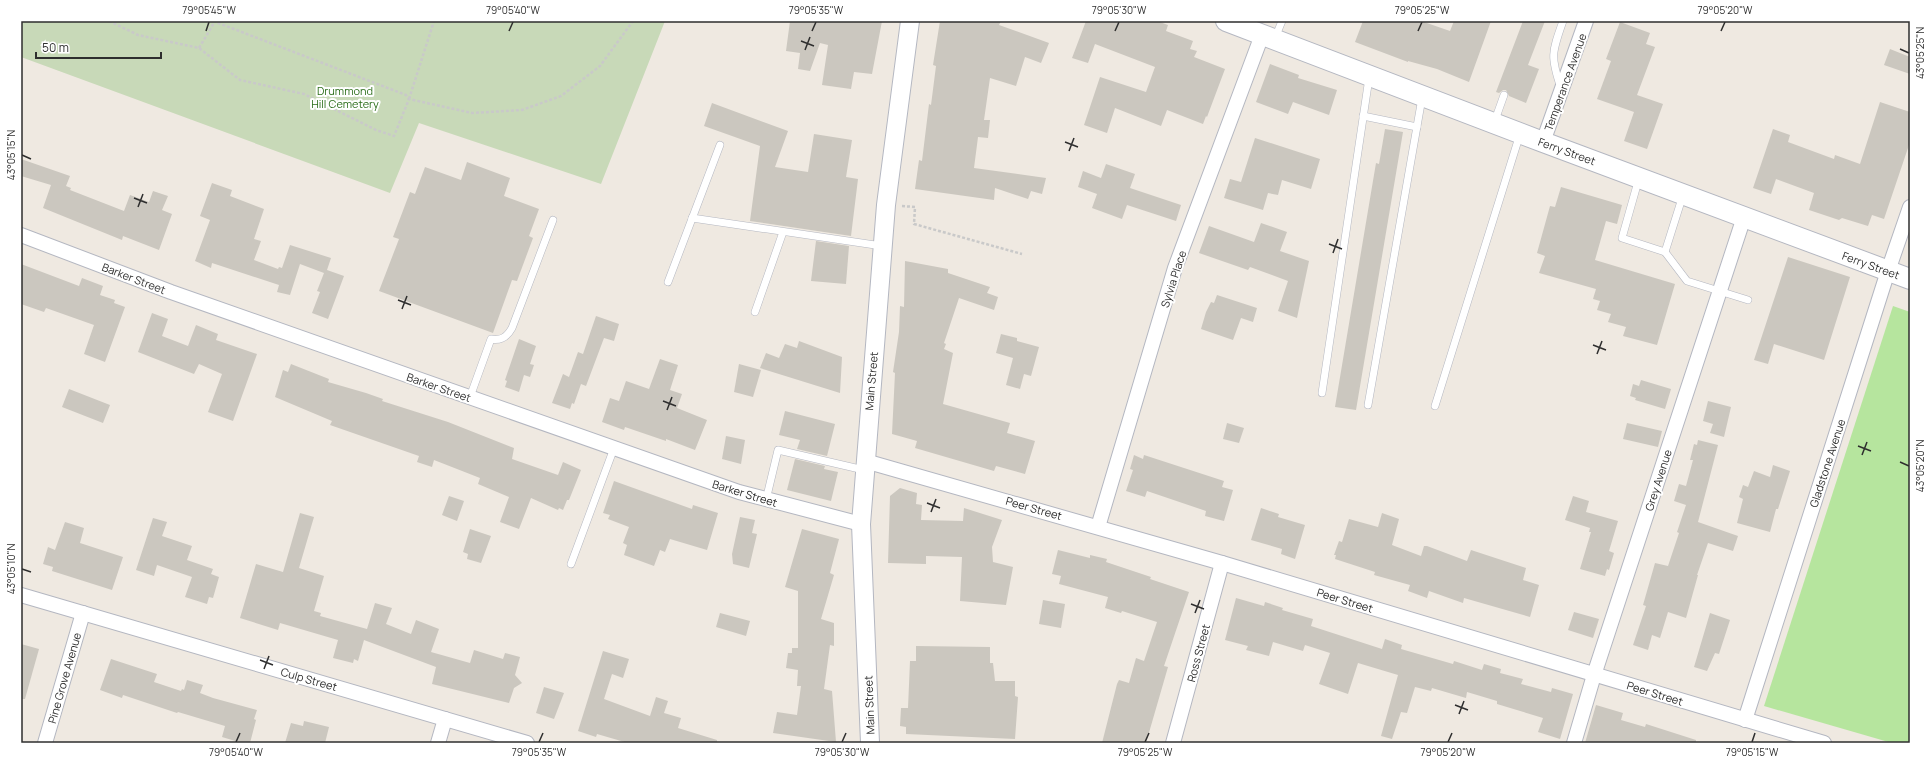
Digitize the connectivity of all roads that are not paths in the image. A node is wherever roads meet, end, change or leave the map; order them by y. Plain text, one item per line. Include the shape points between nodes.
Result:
1 (910, 21) edge
2 (1226, 21) edge
3 (1282, 21) edge
4 (1563, 21) edge
5 (1586, 21) edge
6 (1268, 37) junction
7 (1369, 76) junction
8 (1562, 90) junction
9 (1504, 95) dead end
10 (1422, 96) junction
11 (1363, 116) junction
12 (1494, 124) junction
13 (1417, 127) junction
14 (1520, 134) junction
15 (1543, 142) junction
16 (720, 145) dead end
17 (1639, 178) junction
18 (1683, 195) junction
19 (1910, 207) edge
20 (1744, 217) junction
21 (692, 218) junction
22 (553, 220) dead end
23 (783, 232) junction
24 (21, 235) edge
25 (882, 246) junction
26 (1664, 252) junction
27 (1888, 271) junction
28 (1910, 279) edge
29 (668, 282) dead end
30 (1719, 291) junction
31 (1748, 300) dead end
32 (755, 312) dead end
33 (1322, 393) dead end
34 (470, 397) junction
35 (1368, 405) dead end
36 (1435, 406) dead end
37 (614, 448) junction
38 (865, 465) junction
39 (766, 500) junction
40 (861, 524) junction
41 (1098, 527) junction
42 (1222, 563) junction
43 (571, 564) dead end
44 (21, 595) edge
45 (83, 613) junction
46 (1594, 675) junction
47 (445, 719) junction
48 (1745, 720) junction
49 (45, 743) edge
50 (438, 743) edge
51 (527, 743) edge
52 (870, 743) edge
53 (1173, 743) edge
54 (1574, 743) edge
55 (1824, 743) edge

1 - 25 street, Main Street
2 - 6 main road, Ferry Street
3 - 6 lane
4 - 8 lane via 1552,62
5 - 8 street, Temperance Avenue
6 - 7 main road, Ferry Street
6 - 41 street, Sylvia Place via 1176,268
7 - 10 main road, Ferry Street
7 - 11 lane
8 - 15 street, Temperance Avenue
9 - 12 lane
10 - 12 main road, Ferry Street
10 - 13 lane
11 - 13 lane
11 - 33 lane
12 - 14 main road, Ferry Street
13 - 35 lane
14 - 15 main road, Ferry Street
14 - 36 lane
15 - 17 main road, Ferry Street
16 - 21 lane
17 - 18 main road, Ferry Street
17 - 26 lane via 1622,238
18 - 20 main road, Ferry Street
18 - 26 lane
19 - 27 street, Gladstone Avenue
20 - 27 main road, Ferry Street
20 - 30 street, Grey Avenue
21 - 23 lane
21 - 29 lane
22 - 34 lane via 512,328 503,338 491,339
23 - 25 lane
23 - 32 lane
24 - 34 street, Barker Street via 171,292
25 - 38 street, Main Street
26 - 30 lane via 1687,281
27 - 28 main road, Ferry Street
27 - 48 street, Gladstone Avenue
30 - 31 lane
30 - 46 street, Grey Avenue
34 - 37 street, Barker Street
37 - 39 street, Barker Street
37 - 43 lane
38 - 39 lane via 778,450
38 - 40 street, Main Street
38 - 41 street, Peer Street
39 - 40 street, Barker Street
40 - 52 street, Main Street
41 - 42 street, Peer Street
42 - 46 street, Peer Street
42 - 53 street, Ross Street
44 - 45 street, Culp Street
45 - 47 street, Culp Street
45 - 49 street, Pine Grove Avenue
46 - 48 street, Peer Street
46 - 54 street, Grey Avenue
47 - 50 street
47 - 51 street, Culp Street
48 - 55 street, Peer Street

